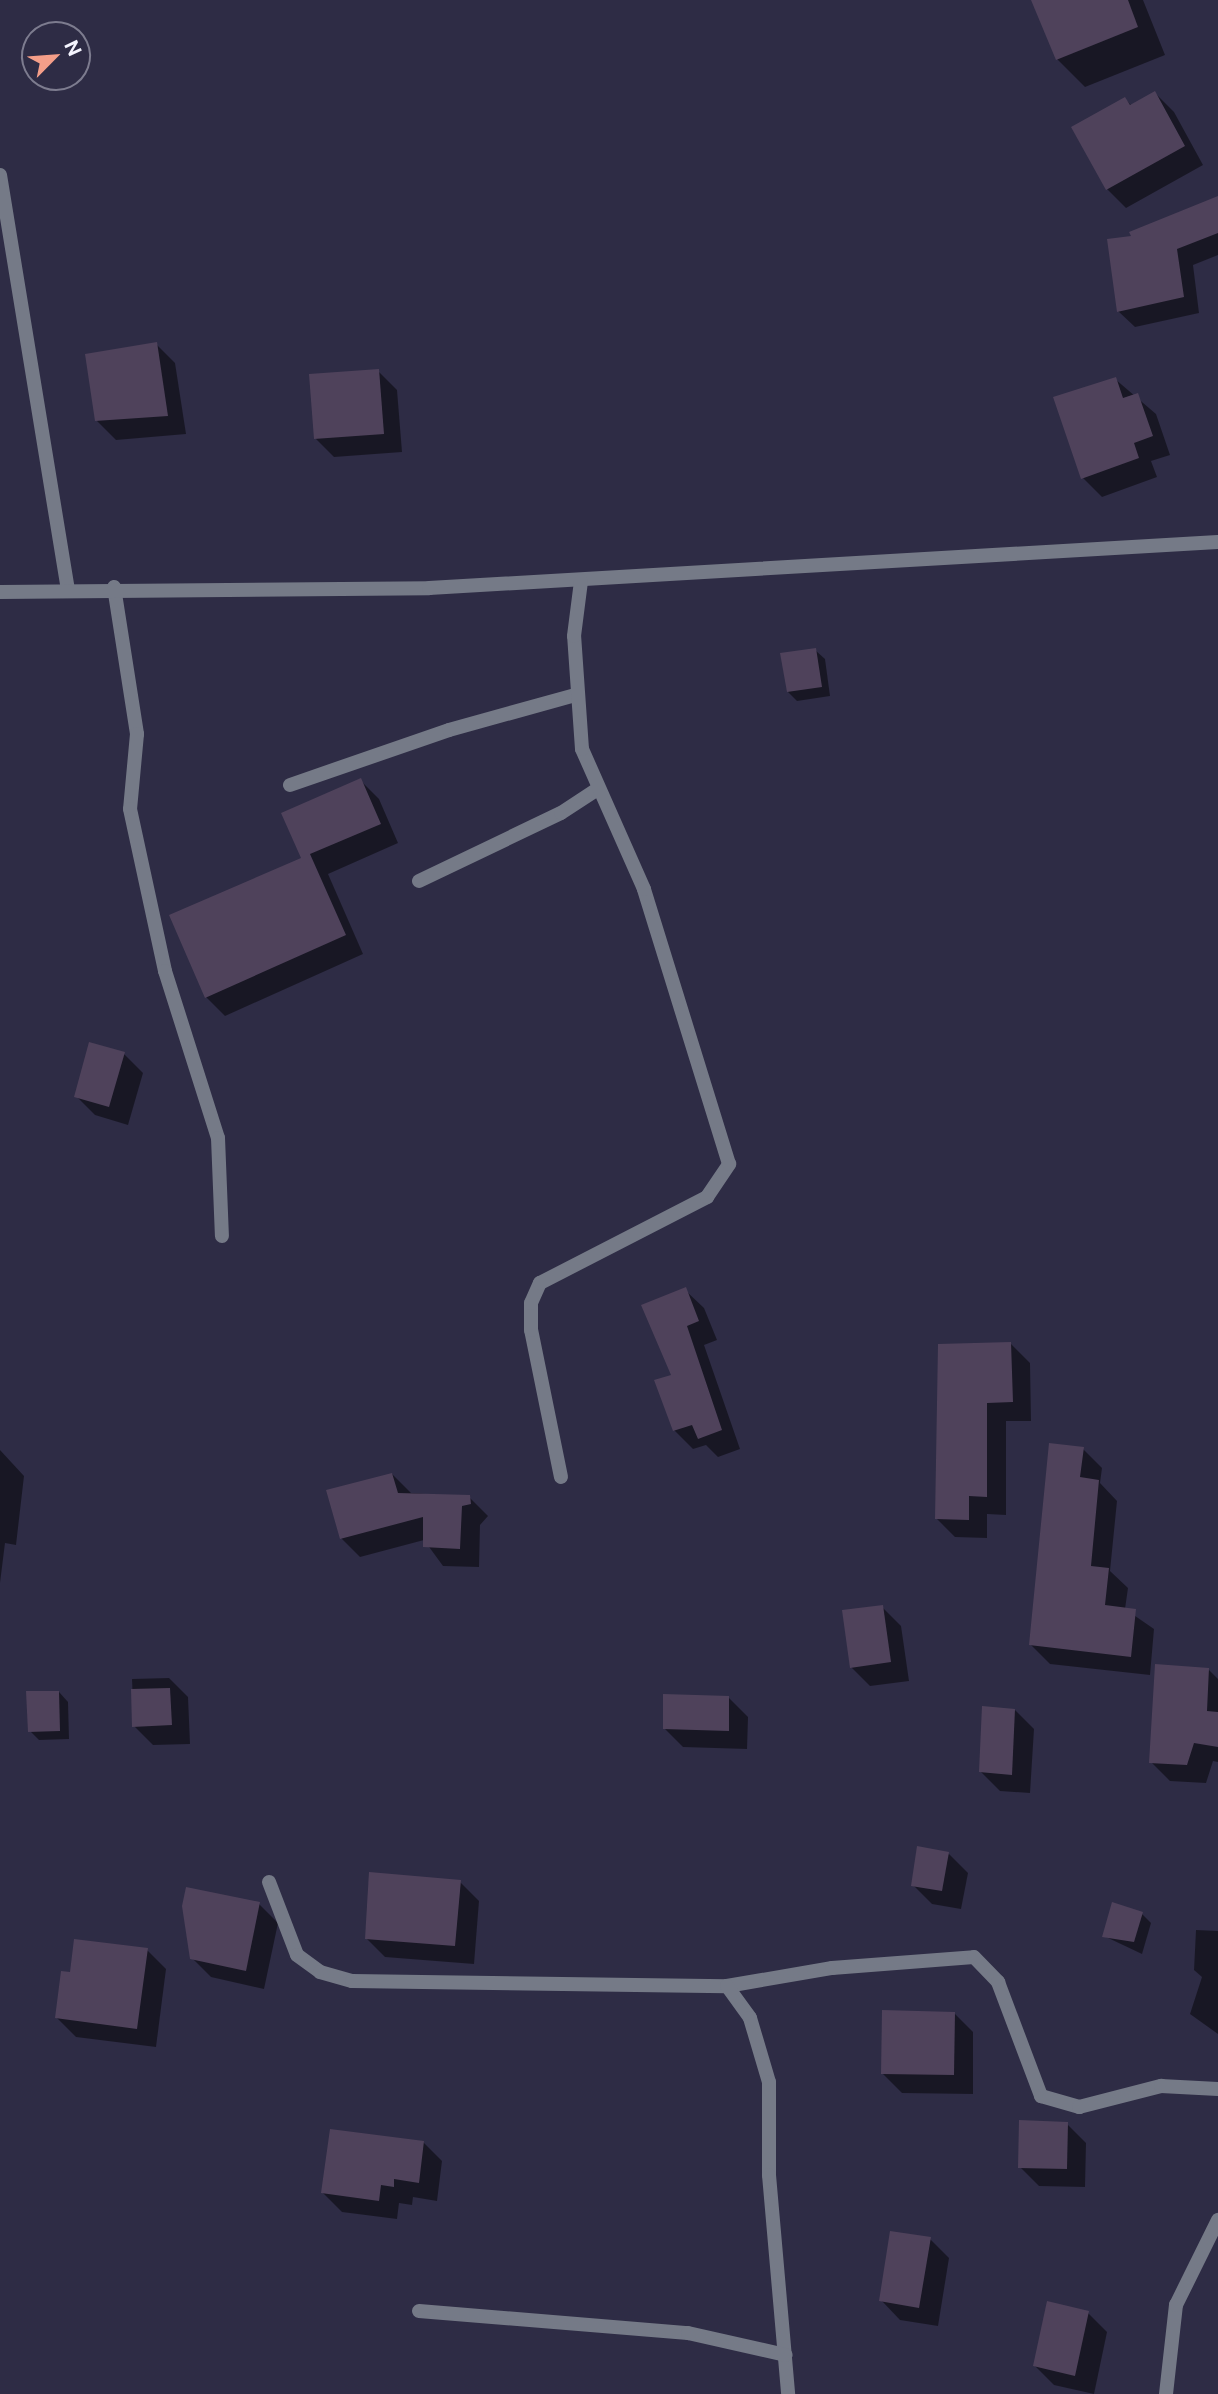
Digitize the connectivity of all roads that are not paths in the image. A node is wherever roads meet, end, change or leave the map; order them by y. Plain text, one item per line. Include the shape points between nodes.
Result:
1 (0, 176) edge
2 (1218, 542) edge
3 (581, 581) junction
4 (114, 587) junction
5 (68, 588) junction
6 (0, 592) edge
7 (575, 695) junction
8 (290, 785) dead end
9 (599, 788) junction
10 (419, 881) dead end
11 (222, 1236) dead end
12 (561, 1477) dead end
13 (269, 1882) dead end
14 (727, 1986) junction
15 (1218, 2089) edge
16 (1218, 2220) edge
17 (419, 2311) dead end
18 (786, 2355) junction
19 (788, 2394) edge
20 (1166, 2394) edge

1 - 5 street
2 - 3 street
3 - 4 street
3 - 7 street
4 - 5 street
4 - 11 street via 137,734 130,809 165,971 218,1138
5 - 6 street
7 - 8 street via 449,730
7 - 9 street via 582,749
9 - 10 street via 550,820
9 - 12 street via 644,889 729,1164 707,1197 540,1283 531,1303 531,1330
13 - 14 street via 297,1955 320,1972 352,1981
14 - 15 street via 832,1968 974,1957 998,1982 1041,2096 1079,2107 1161,2086
14 - 18 street via 750,2018 769,2082 769,2175
16 - 20 street via 1176,2305
17 - 18 street via 688,2333
18 - 19 street

